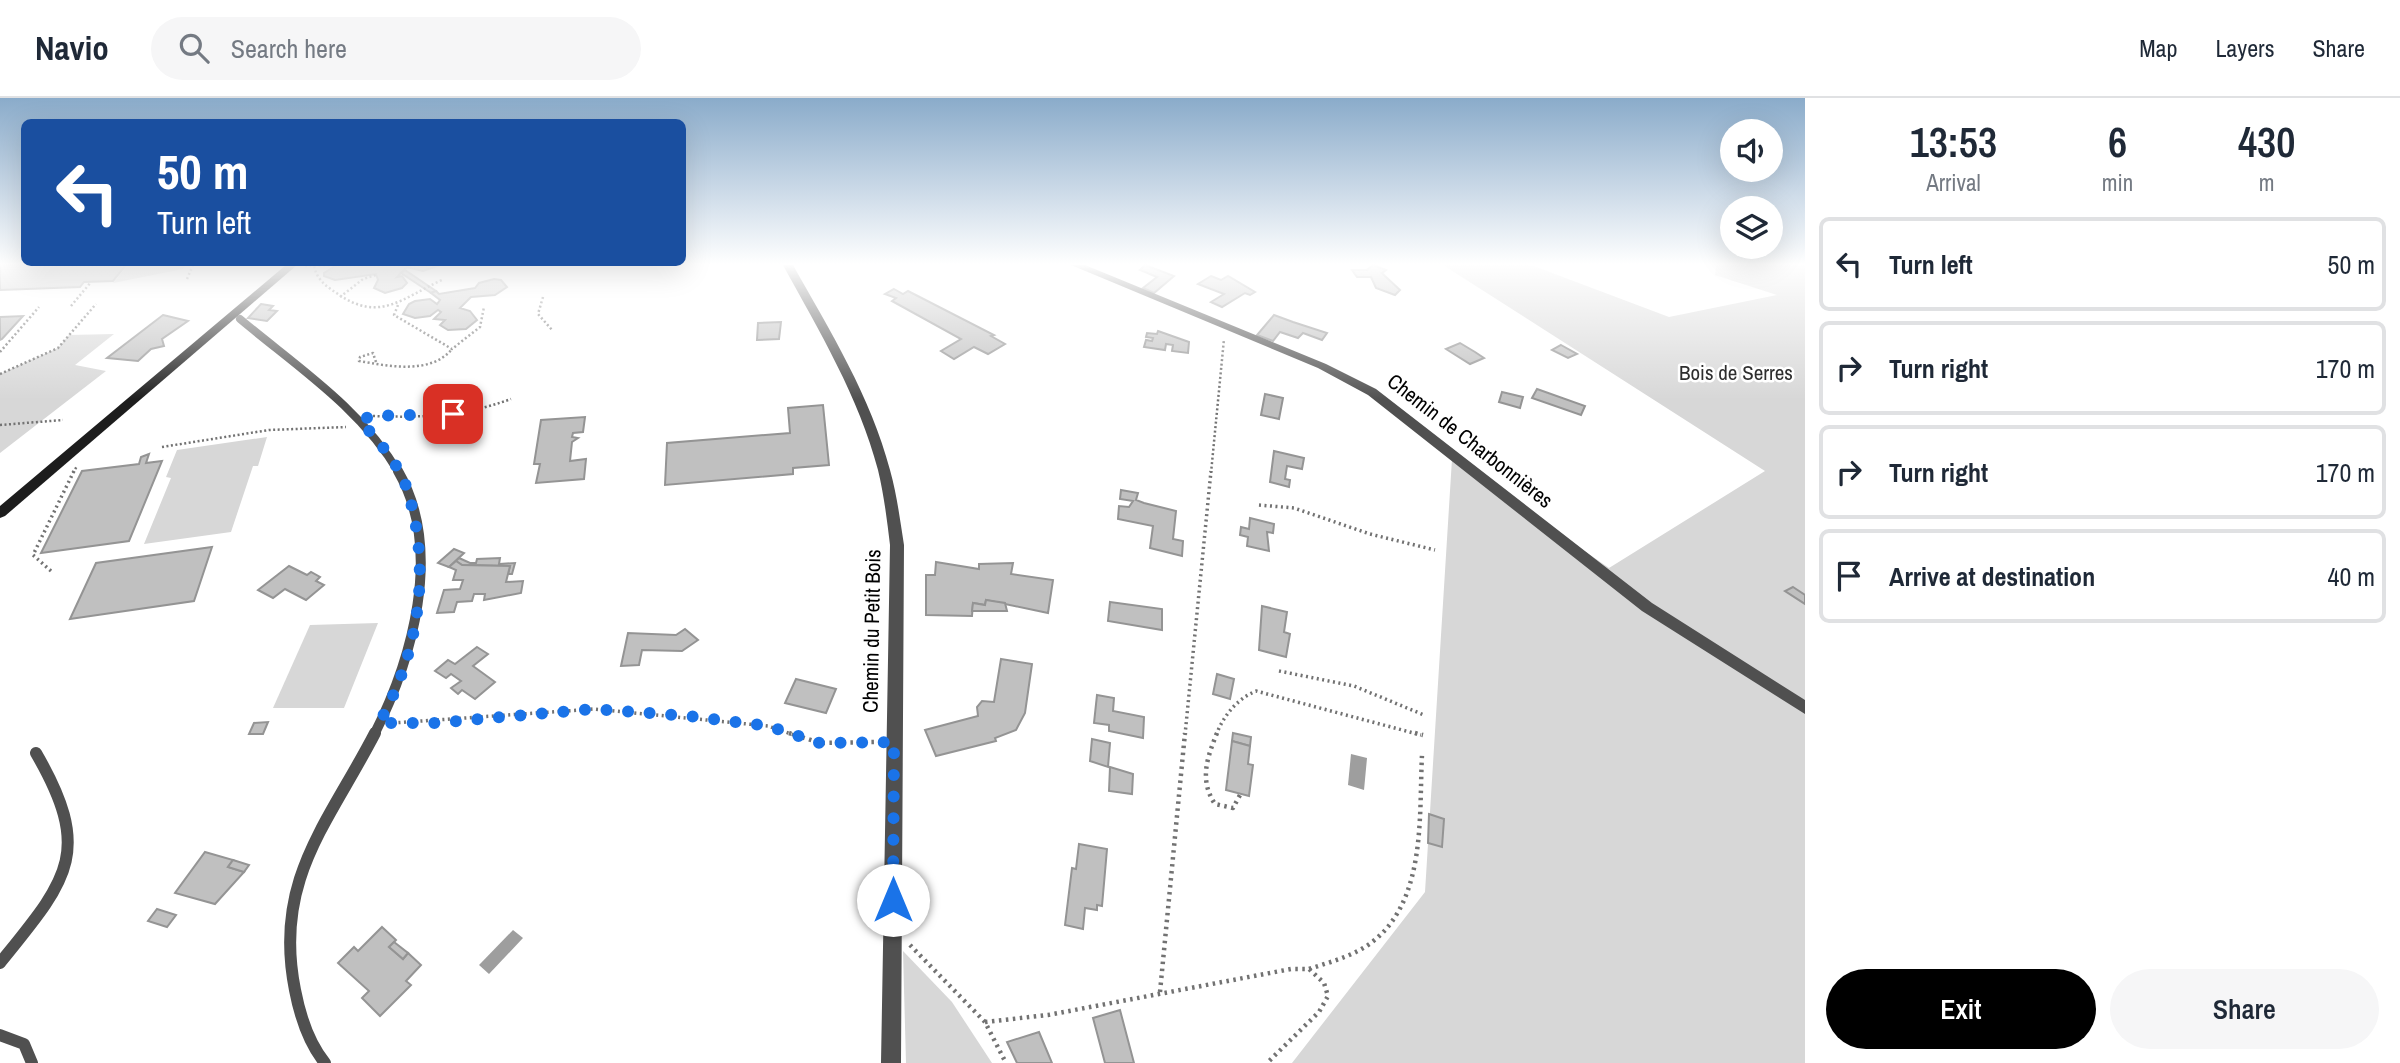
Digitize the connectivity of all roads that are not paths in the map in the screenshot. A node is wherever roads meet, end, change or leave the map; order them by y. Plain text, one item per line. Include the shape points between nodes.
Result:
1 (244, 310) edge
2 (811, 310) edge
3 (1185, 310) edge
4 (240, 319) dead end
5 (0, 513) edge
6 (1805, 708) edge
7 (36, 753) dead end
8 (0, 963) edge
9 (0, 1035) edge
10 (32, 1063) edge
11 (325, 1063) edge
12 (891, 1063) edge

1 - 5 main road
2 - 12 street, Chemin du Petit Bois via 881,451 894,508
3 - 6 street, Chemin de Charbonnières via 1372,392 1670,624
4 - 11 lane via 360,421 386,452 405,485 422,567 418,612 407,652 379,723 318,829 297,877 287,956 304,1028
7 - 8 lane via 71,824 69,862 37,917
9 - 10 lane via 24,1044

